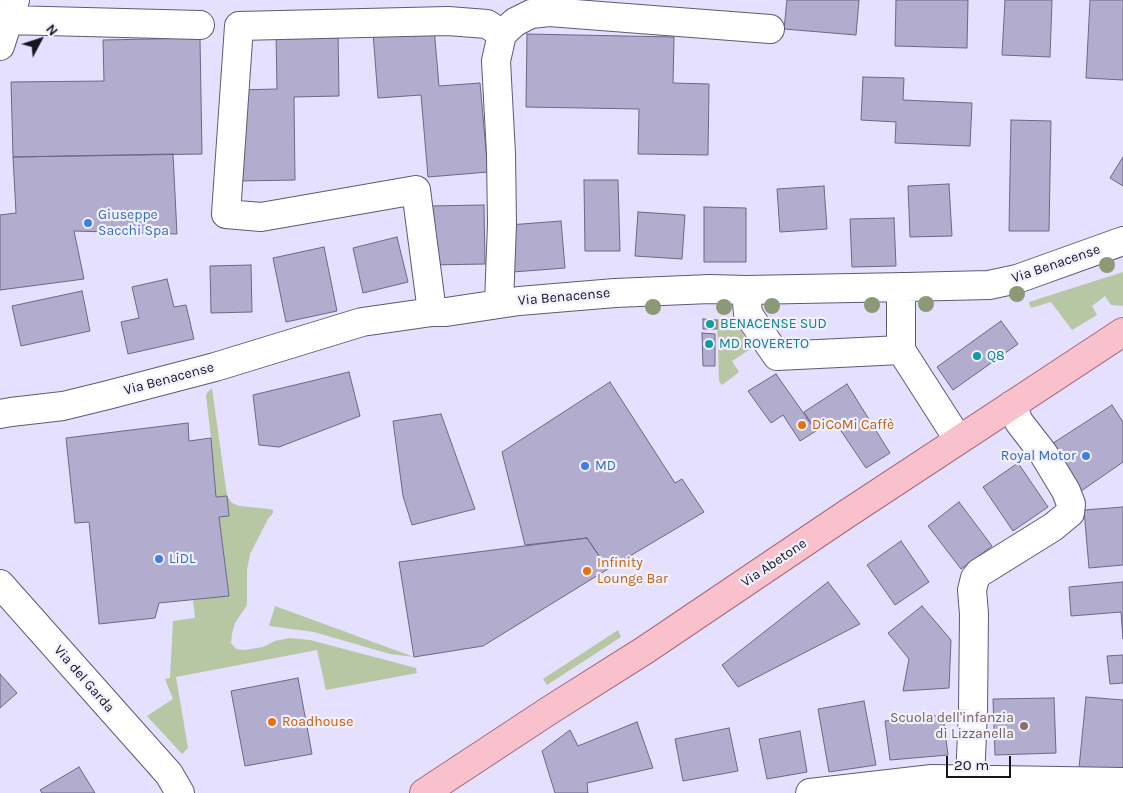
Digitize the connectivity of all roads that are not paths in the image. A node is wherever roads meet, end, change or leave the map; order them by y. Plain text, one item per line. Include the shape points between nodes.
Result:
1 (9, 9) edge
2 (200, 25) dead end
3 (770, 29) dead end
4 (502, 34) junction
5 (0, 46) edge
6 (1123, 241) edge
7 (901, 287) junction
8 (746, 290) junction
9 (499, 303) junction
10 (432, 312) junction
11 (1123, 332) edge
12 (901, 350) junction
13 (1012, 405) junction
14 (4, 412) edge
15 (958, 440) junction
16 (0, 584) edge
17 (970, 780) junction
18 (1123, 782) edge
19 (174, 784) edge
20 (1002, 786) edge
21 (908, 787) edge
22 (198, 793) edge
23 (424, 793) edge
24 (810, 793) edge

1 - 2 street
1 - 5 street
3 - 4 street via 549,12 531,14
4 - 9 street via 496,61 502,224
4 - 10 street via 487,24 448,21 239,26 226,214 261,217 416,190
6 - 7 street, Via Benacense via 1016,280
7 - 8 street, Via Benacense
7 - 12 street
8 - 9 street, Via Benacense via 615,293
8 - 12 street via 748,314 777,356
9 - 10 street, Via Benacense
10 - 14 street, Via Benacense via 362,322 108,396 63,406
11 - 13 main road, Via Abetone
12 - 15 street
13 - 15 main road, Via Abetone
13 - 17 street via 1019,422 1066,491 1071,504 1070,513 975,578 972,590
15 - 23 main road, Via Abetone via 652,646
16 - 19 street, Via del Garda
17 - 20 street
17 - 21 street via 932,779
18 - 20 street
19 - 22 street, Via del Garda
21 - 24 street

